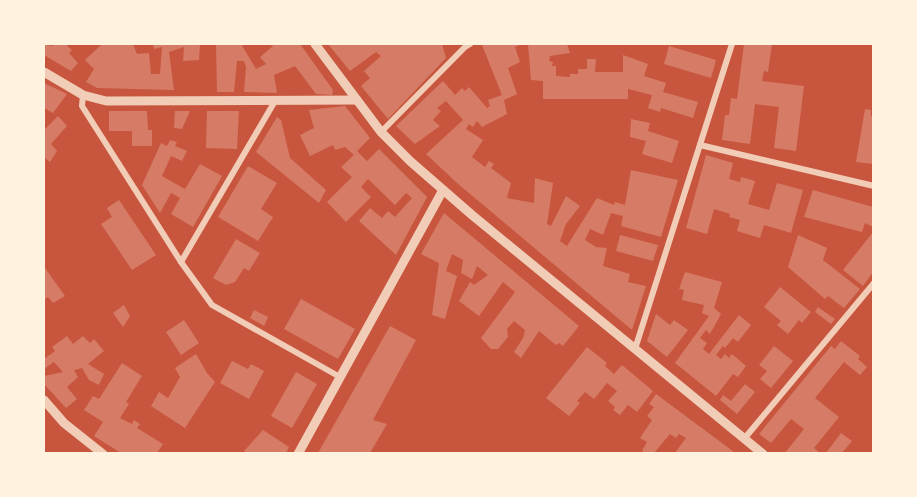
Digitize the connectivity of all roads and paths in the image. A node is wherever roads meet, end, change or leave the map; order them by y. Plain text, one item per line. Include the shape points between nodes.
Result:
1 (315, 44) edge
2 (732, 44) edge
3 (466, 45) edge
4 (44, 72) edge
5 (83, 95) junction
6 (275, 100) junction
7 (357, 100) junction
8 (381, 132) junction
9 (700, 145) junction
10 (873, 186) edge
11 (443, 190) junction
12 (181, 262) junction
13 (873, 284) edge
14 (635, 350) junction
15 (340, 377) junction
16 (44, 400) edge
17 (744, 439) junction
18 (102, 453) edge
19 (298, 453) edge
20 (763, 453) edge

1 - 7 street
2 - 9 street
3 - 8 street
4 - 5 street
5 - 6 street via 106,101
5 - 12 street via 82,106
6 - 7 street
6 - 12 street
7 - 8 street
8 - 11 street
9 - 10 street
9 - 14 street
11 - 14 street
11 - 15 street
12 - 15 street via 212,305
13 - 17 street
14 - 17 street
15 - 19 street
16 - 18 street via 64,423
17 - 20 street

